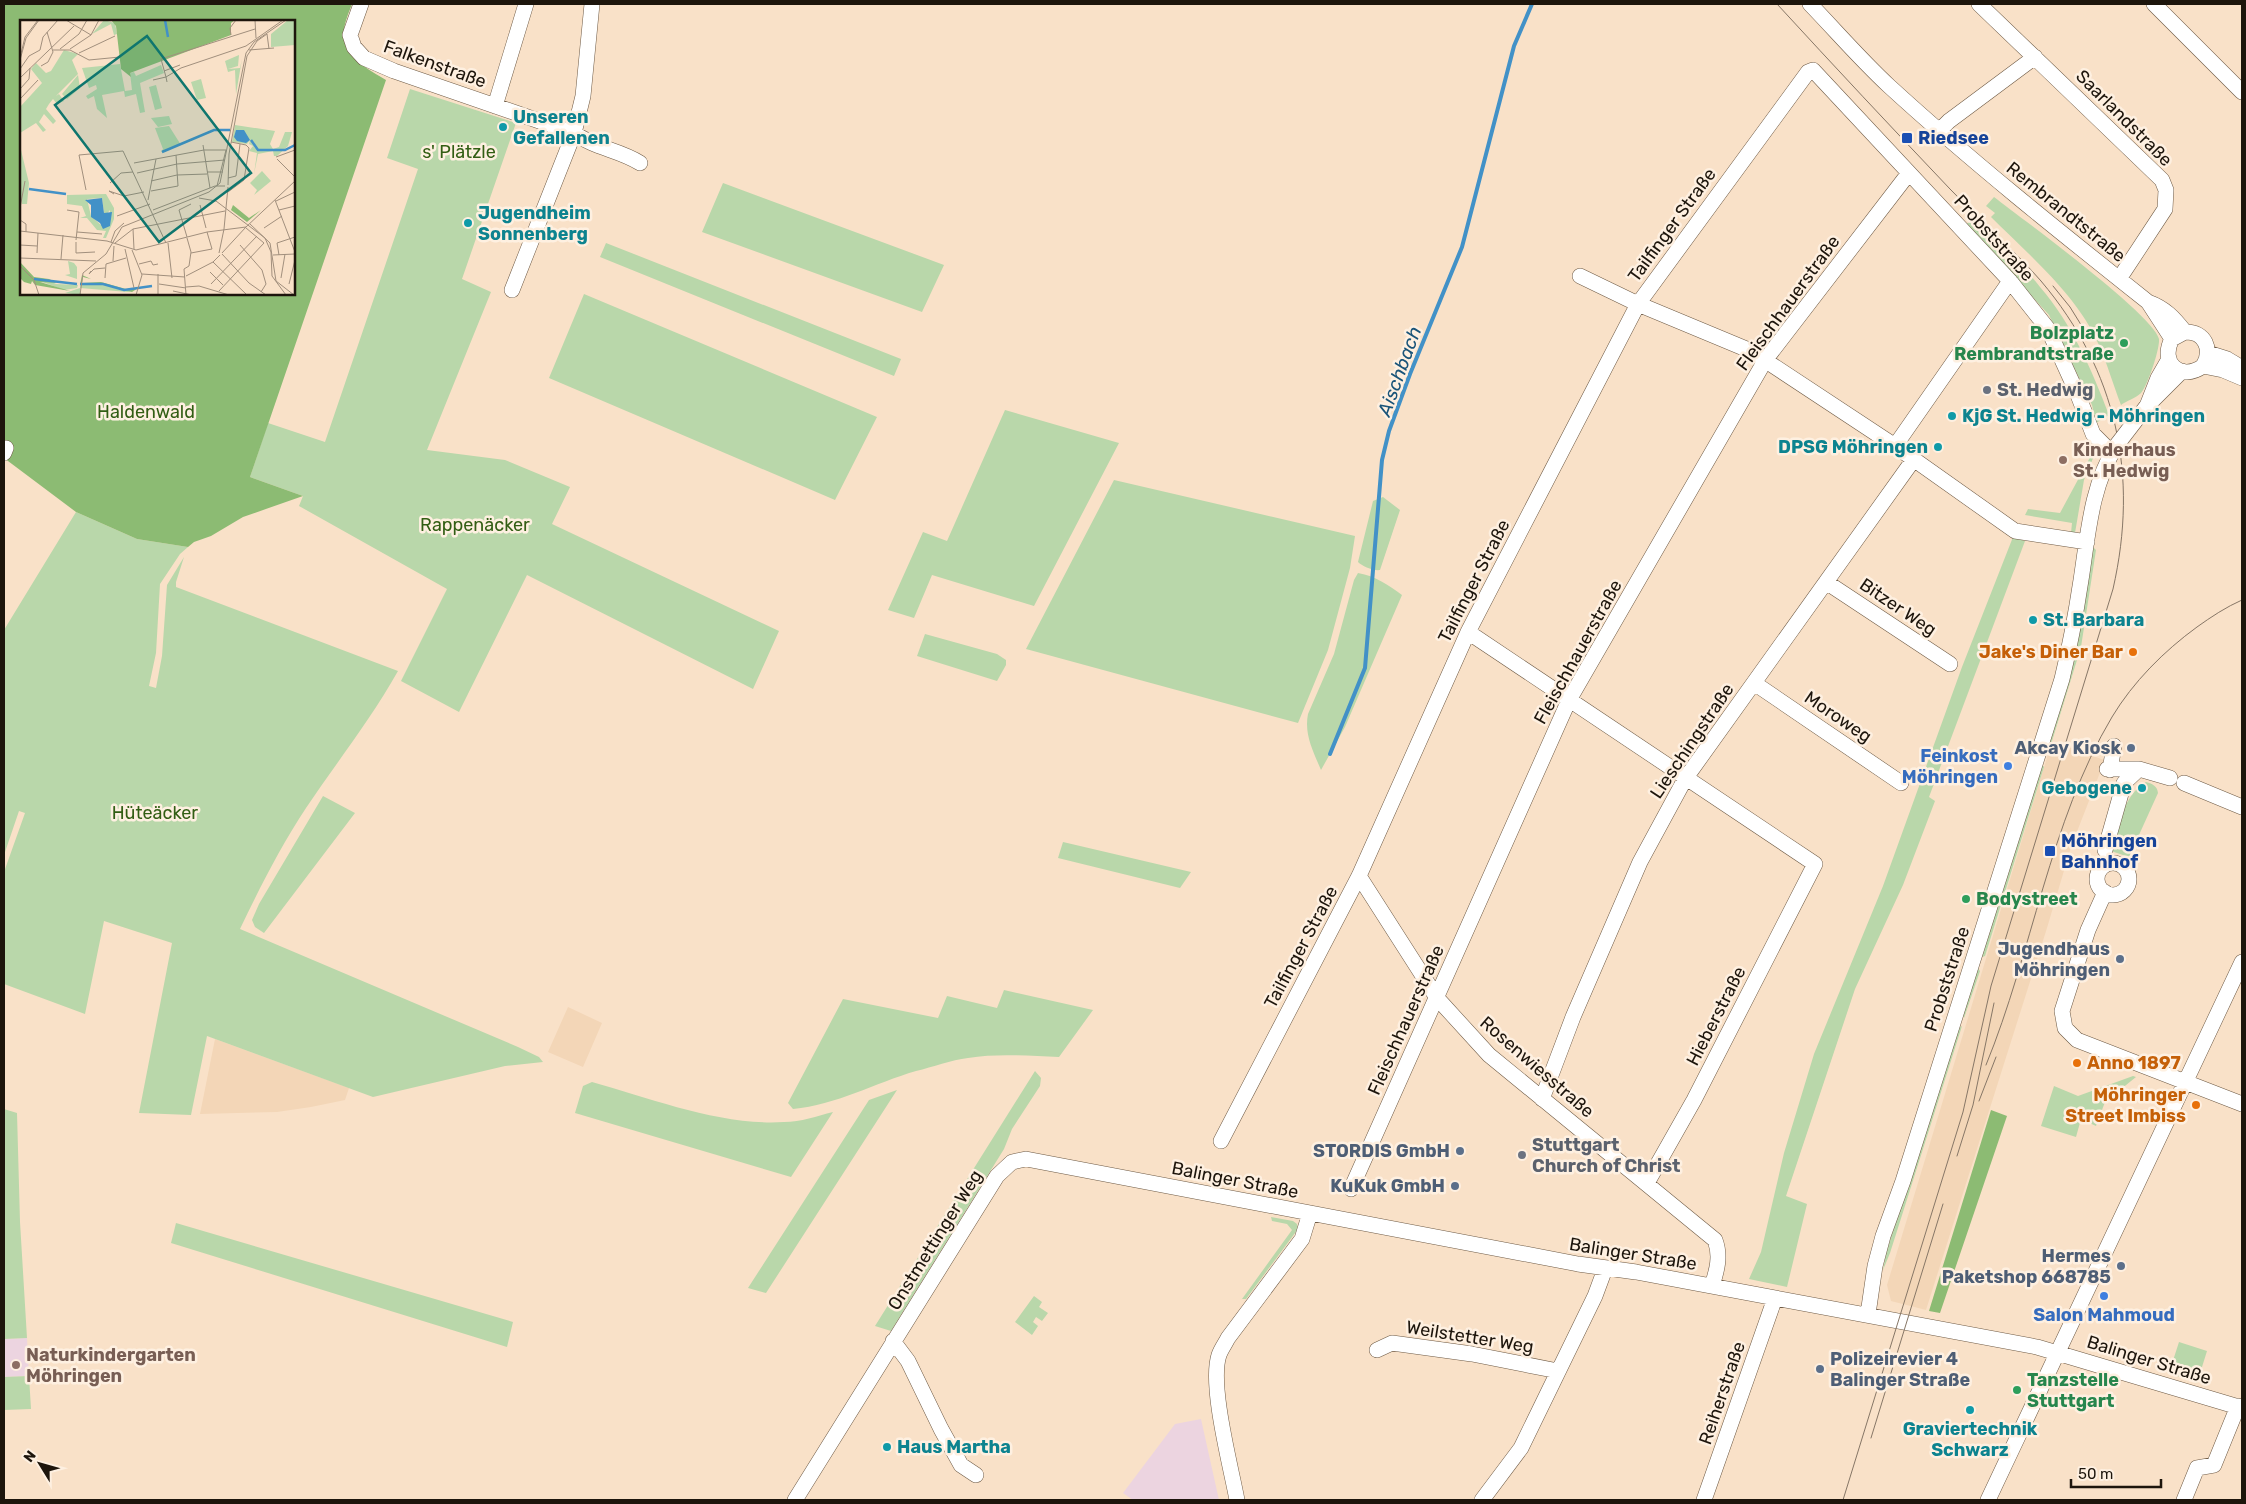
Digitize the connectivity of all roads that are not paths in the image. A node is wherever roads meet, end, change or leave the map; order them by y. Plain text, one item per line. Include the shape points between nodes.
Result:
1 (360, 4) edge
2 (526, 4) edge
3 (592, 4) edge
4 (1810, 4) edge
5 (1979, 4) edge
6 (2154, 4) edge
7 (2035, 57) junction
8 (1813, 70) joint
9 (2242, 92) edge
10 (495, 106) junction
11 (1939, 131) junction
12 (574, 133) junction
13 (640, 164) dead end
14 (1909, 173) junction
15 (1580, 276) dead end
16 (2119, 279) junction
17 (2010, 281) junction
18 (512, 290) dead end
19 (1638, 304) junction
20 (2179, 335) junction
21 (1766, 359) junction
22 (2206, 359) junction
23 (2169, 360) junction
24 (2242, 368) edge
25 (2182, 371) junction
26 (2242, 378) edge
27 (2146, 406) junction
28 (1895, 446) junction
29 (2114, 450) junction
30 (1914, 460) junction
31 (2087, 542) junction
32 (1826, 582) junction
33 (1468, 632) junction
34 (1950, 664) dead end
35 (1754, 683) junction
36 (1569, 700) junction
37 (2114, 746) dead end
38 (2115, 773) junction
39 (1685, 779) junction
40 (1902, 783) dead end
41 (2242, 807) edge
42 (2105, 850) dead end
43 (1360, 876) junction
44 (2104, 892) dead end
45 (2242, 962) edge
46 (1437, 998) junction
47 (2186, 1081) junction
48 (1542, 1099) junction
49 (2242, 1104) edge
50 (1220, 1141) dead end
51 (1012, 1162) joint
52 (1647, 1183) junction
53 (1351, 1189) dead end
54 (1310, 1213) junction
55 (1605, 1269) junction
56 (1712, 1286) junction
57 (1775, 1298) junction
58 (1868, 1314) junction
59 (893, 1341) junction
60 (1377, 1350) dead end
61 (2058, 1352) junction
62 (1558, 1371) junction
63 (2240, 1407) edge
64 (976, 1475) dead end
65 (795, 1500) edge
66 (1237, 1500) edge
67 (1482, 1500) edge
68 (1704, 1500) edge
69 (1988, 1500) edge
70 (2184, 1500) edge

1 - 10 street, Falkenstraße via 350,35 354,47 364,58
2 - 10 street
3 - 12 street via 583,96
4 - 11 street, Rembrandtstraße via 1876,74
5 - 7 street, Saarlandstraße
6 - 9 street
7 - 11 street via 1949,120
7 - 16 street, Saarlandstraße via 2162,180 2166,190 2162,217
8 - 14 street, Probststraße
8 - 19 street, Tailfinger Straße via 1803,76
10 - 12 street, Falkenstraße
11 - 16 street, Rembrandtstraße
12 - 13 street, Falkenstraße via 585,141
12 - 18 street
14 - 17 street, Probststraße
14 - 21 street, Fleischhauerstraße
15 - 19 street
16 - 20 street, Rembrandtstraße via 2148,302
17 - 28 street
17 - 29 street, Probststraße via 2048,329 2093,434
19 - 21 street
19 - 33 street, Tailfinger Straße
20 - 22 street, Rembrandtstraße via 2199,335 2205,342
20 - 23 street via 2167,352
21 - 28 street
21 - 36 street, Fleischhauerstraße
22 - 24 street via 2228,359
22 - 25 street via 2196,371
22 - 26 street
23 - 25 street
23 - 27 street, Probststraße
25 - 27 street, Probststraße
27 - 29 street, Probststraße, bridge
28 - 30 street
29 - 31 street, Probststraße via 2101,478
30 - 31 street via 2016,531
30 - 32 street, Lieschingstraße
31 - 58 street, Probststraße via 2074,630 2062,679 1883,1236
32 - 34 street, Bitzer Weg
32 - 35 street, Lieschingstraße
33 - 36 street
33 - 43 street, Tailfinger Straße
35 - 39 street, Lieschingstraße
35 - 40 street, Moroweg
36 - 39 street
36 - 46 street, Fleischhauerstraße
37 - 38 street
38 - 41 street via 2139,769
38 - 42 street
39 - 48 street, Lieschingstraße via 1640,862 1573,1017
39 - 52 street, Hieberstraße via 1815,864 1694,1100
43 - 46 street, Rosenwiesstraße
43 - 50 street, Tailfinger Straße
44 - 47 street via 2062,1011 2065,1028 2077,1040
45 - 47 street
46 - 48 street, Rosenwiesstraße via 1489,1055
46 - 53 street, Fleischhauerstraße
47 - 49 street
47 - 61 street
48 - 52 street, Rosenwiesstraße
51 - 54 street, Balinger Straße via 1026,1159
51 - 59 street, Onstmettinger Weg via 997,1176
52 - 56 street, Rosenwiesstraße via 1715,1240 1719,1250
54 - 55 street, Balinger Straße
54 - 66 street via 1302,1239 1228,1338 1219,1355 1217,1391
55 - 56 street, Balinger Straße
55 - 62 street
56 - 57 street, Balinger Straße
57 - 58 street, Balinger Straße
57 - 68 street, Reiherstraße
58 - 61 street, Balinger Straße
59 - 64 street via 908,1361 961,1465
59 - 65 street, Onstmettinger Weg
60 - 62 street, Weilstetter Weg via 1392,1343
61 - 63 street, Balinger Straße
61 - 69 street
62 - 67 street via 1515,1457
63 - 70 street via 2214,1465 2197,1468

